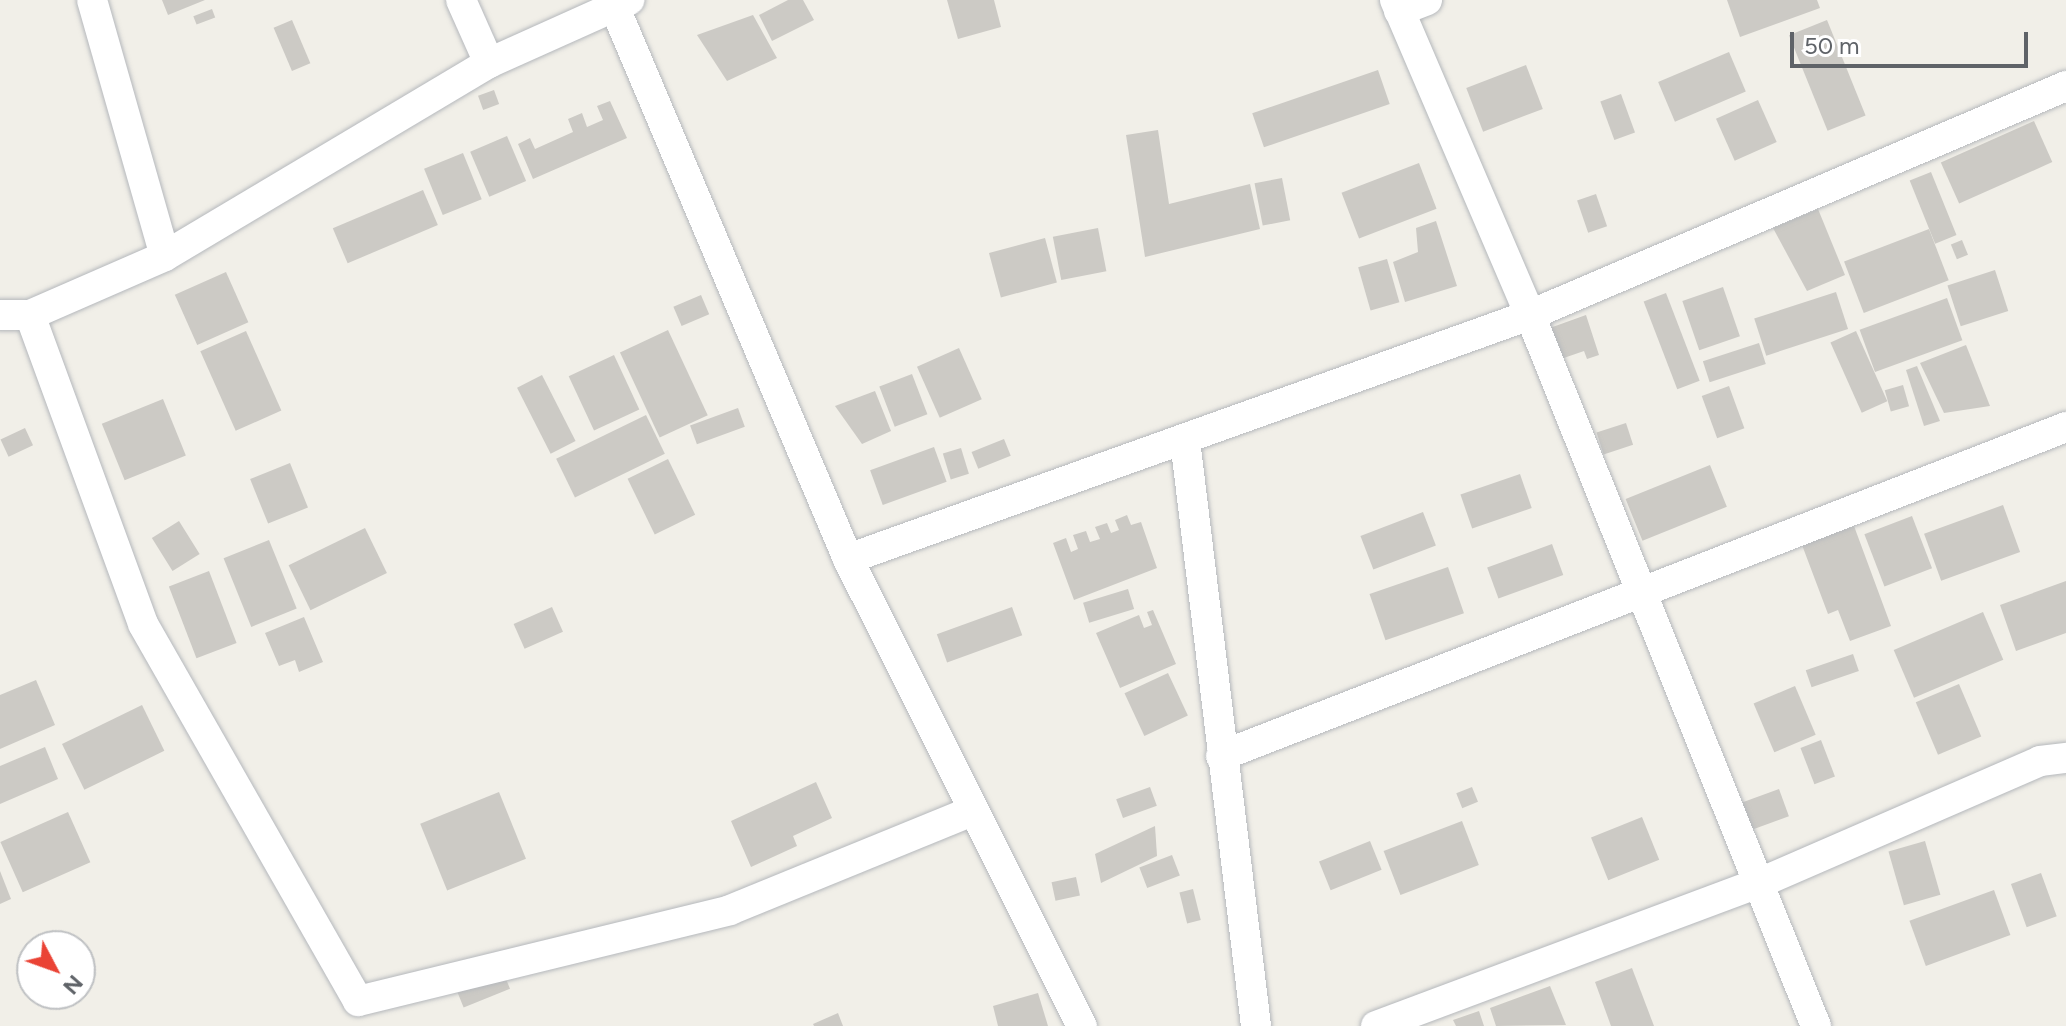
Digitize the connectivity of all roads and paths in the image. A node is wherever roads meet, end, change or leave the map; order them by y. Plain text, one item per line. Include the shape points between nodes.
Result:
1 (92, 0) edge
2 (461, 0) edge
3 (1427, 0) edge
4 (622, 4) edge
5 (1397, 5) edge
6 (489, 63) junction
7 (2066, 86) edge
8 (165, 256) junction
9 (0, 315) edge
10 (30, 315) junction
11 (1530, 315) junction
12 (2066, 427) edge
13 (1185, 440) junction
14 (848, 559) junction
15 (1641, 587) junction
16 (1221, 756) junction
17 (2066, 758) edge
18 (970, 812) junction
19 (1762, 882) junction
20 (1253, 1025) edge
21 (1082, 1026) edge
22 (1376, 1026) edge
23 (1816, 1026) edge

1 - 8 street
2 - 6 street
3 - 5 street
4 - 6 street
4 - 14 street
5 - 11 street
6 - 8 street
7 - 11 street
8 - 10 street
9 - 10 street
10 - 18 street via 143,624 358,1001 730,910
11 - 13 street
11 - 15 street
12 - 15 street
13 - 14 street
13 - 16 street
14 - 18 street
15 - 16 street
15 - 19 street
16 - 20 street
17 - 19 street via 2040,761
18 - 21 street
19 - 22 street
19 - 23 street

